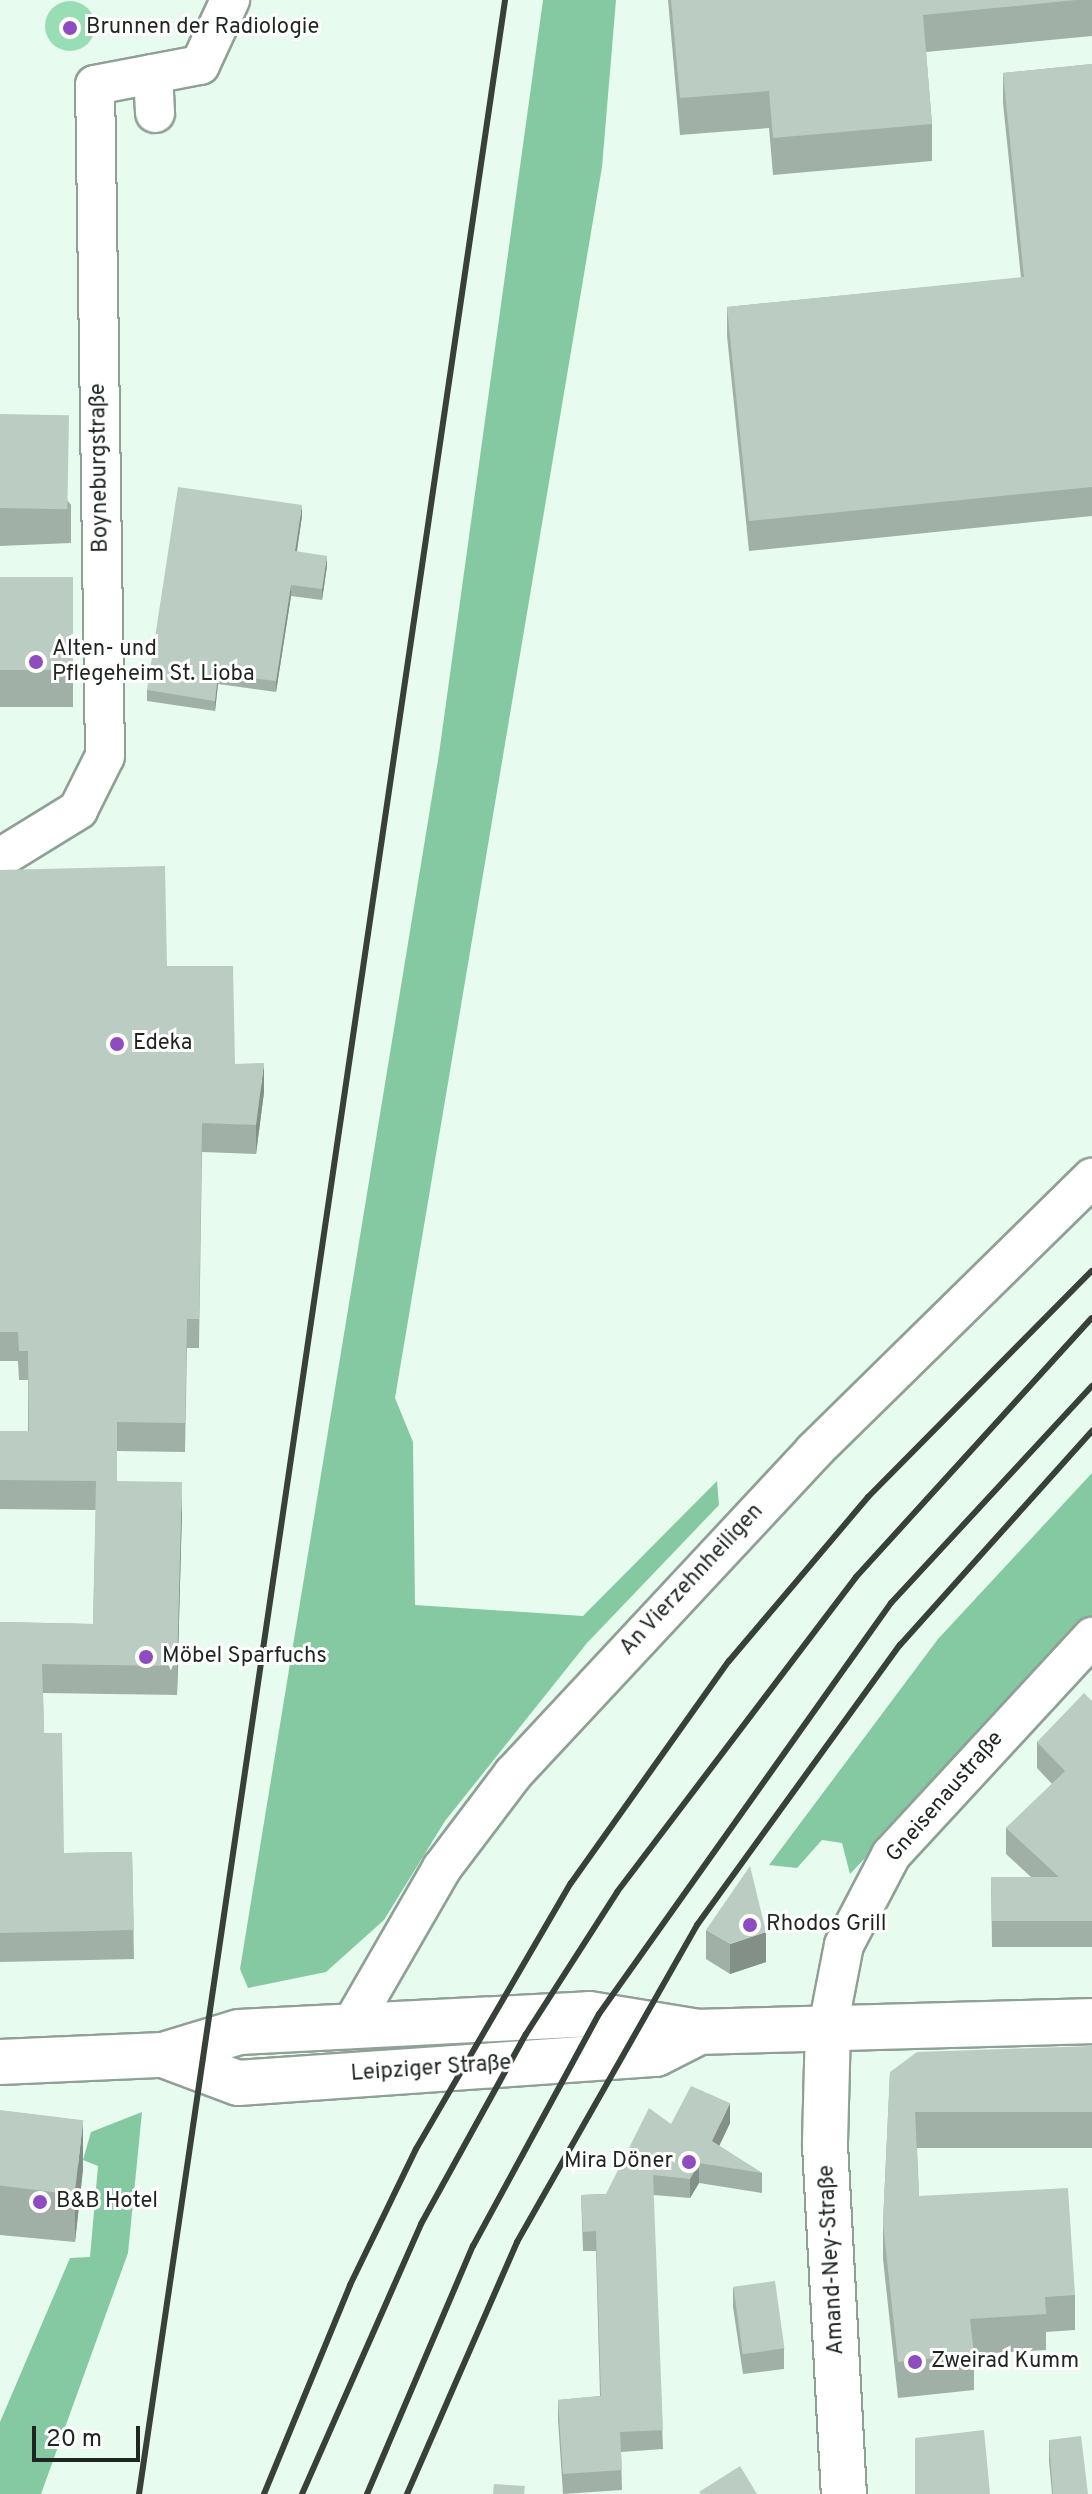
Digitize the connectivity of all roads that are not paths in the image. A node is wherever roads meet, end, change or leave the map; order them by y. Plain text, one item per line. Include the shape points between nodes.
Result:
1 (230, 0) edge
2 (153, 74) junction
3 (155, 113) dead end
4 (0, 858) edge
5 (1092, 1178) edge
6 (1092, 1637) edge
7 (1092, 2021) edge
8 (828, 2027) junction
9 (349, 2029) junction
10 (699, 2032) junction
11 (163, 2055) junction
12 (0, 2062) edge
13 (844, 2494) edge

1 - 2 street, Boyneburgstraße via 200,65
2 - 3 street
2 - 4 street, Boyneburgstraße via 95,85 105,756 78,810
5 - 9 street, An Vierzehnheiligen via 814,1451 513,1774 442,1868
6 - 8 street, Gneisenaustraße via 891,1855 844,1945
7 - 8 main road, Leipziger Straße
8 - 10 main road, Leipziger Straße
8 - 13 main road, Amand-Ney-Straße via 825,2145
9 - 10 main road, Leipziger Straße via 589,2014
9 - 11 main road, Leipziger Straße via 239,2032
10 - 11 main road, Leipziger Straße via 656,2054 238,2083
11 - 12 main road, Leipziger Straße

